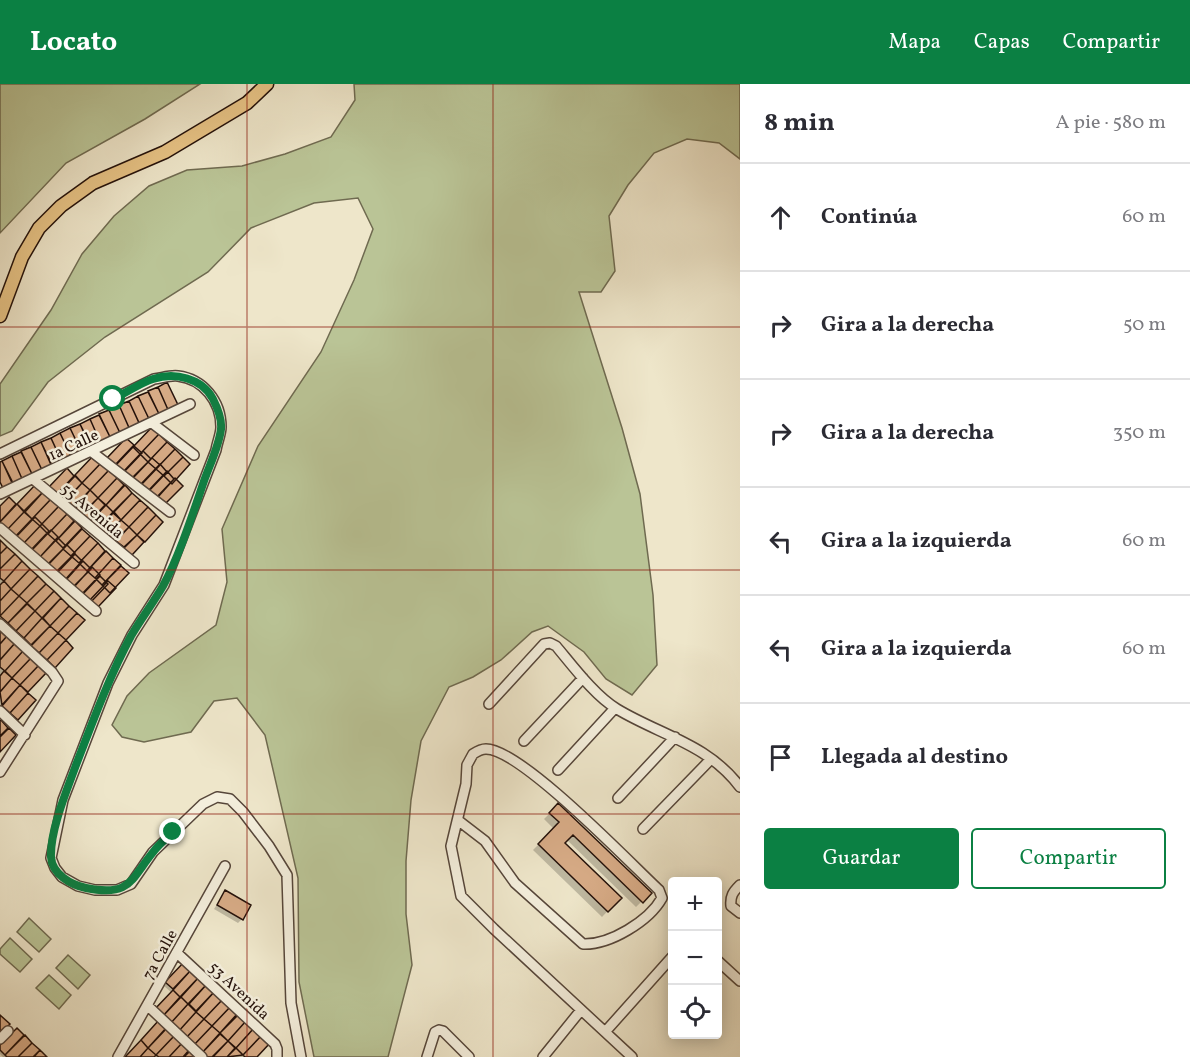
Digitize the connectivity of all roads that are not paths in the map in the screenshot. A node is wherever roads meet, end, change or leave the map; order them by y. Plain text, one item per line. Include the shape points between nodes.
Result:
1 (267, 84) edge
2 (0, 316) edge
3 (190, 404) dead end
4 (152, 423) junction
5 (92, 452) junction
6 (0, 454) edge
7 (194, 455) dead end
8 (33, 479) junction
9 (0, 494) edge
10 (170, 512) dead end
11 (0, 528) edge
12 (134, 563) dead end
13 (96, 611) dead end
14 (0, 624) edge
15 (583, 678) junction
16 (489, 704) dead end
17 (615, 708) junction
18 (0, 711) edge
19 (26, 735) junction
20 (675, 737) junction
21 (524, 741) dead end
22 (711, 759) junction
23 (558, 770) dead end
24 (0, 772) edge
25 (740, 787) edge
26 (618, 798) dead end
27 (459, 821) junction
28 (643, 829) dead end
29 (225, 866) dead end
30 (740, 885) edge
31 (740, 914) edge
32 (177, 952) junction
33 (668, 961) edge
34 (722, 965) edge
35 (740, 981) edge
36 (148, 1006) junction
37 (581, 1010) junction
38 (8, 1031) dead end
39 (605, 1032) junction
40 (0, 1039) edge
41 (277, 1055) edge
42 (548, 1055) edge
43 (118, 1057) edge
44 (202, 1057) edge
45 (301, 1057) edge
46 (427, 1057) edge
47 (469, 1057) edge
48 (632, 1057) edge

1 - 2 main road via 247,103 174,147 93,183 61,206 39,228 22,257
3 - 4 street, 1a Calle
4 - 5 street, 1a Calle
4 - 7 street
5 - 8 street, 1a Calle
5 - 10 street
6 - 45 street via 154,379 184,378 200,384 211,395 221,428 216,450 164,585 108,683 63,800 51,858 62,877 78,886 117,890 130,884 153,852 203,804 217,797 230,800 269,846 287,875 291,1003
8 - 9 street, 1a Calle
8 - 12 street, 55 Avenida
11 - 13 street
14 - 19 street via 57,679
15 - 16 street via 556,646 544,644
15 - 17 street
15 - 21 street
17 - 20 street
17 - 23 street
18 - 19 street
19 - 24 street
20 - 22 street
20 - 26 street
22 - 25 street
22 - 28 street
27 - 27 street via 485,841 515,883 583,944 624,934 662,898 659,890 551,788 509,756 485,749 473,754 467,765
27 - 37 street via 451,846 461,896
29 - 32 street, 7a Calle
30 - 31 street via 733,892 731,906
32 - 36 street, 7a Calle
32 - 41 street, 53 Avenida via 275,1044
33 - 39 street
34 - 35 street
36 - 43 street, 7a Calle
36 - 44 street
37 - 39 street
37 - 42 street
38 - 40 street
39 - 48 street
46 - 47 street via 439,1030

